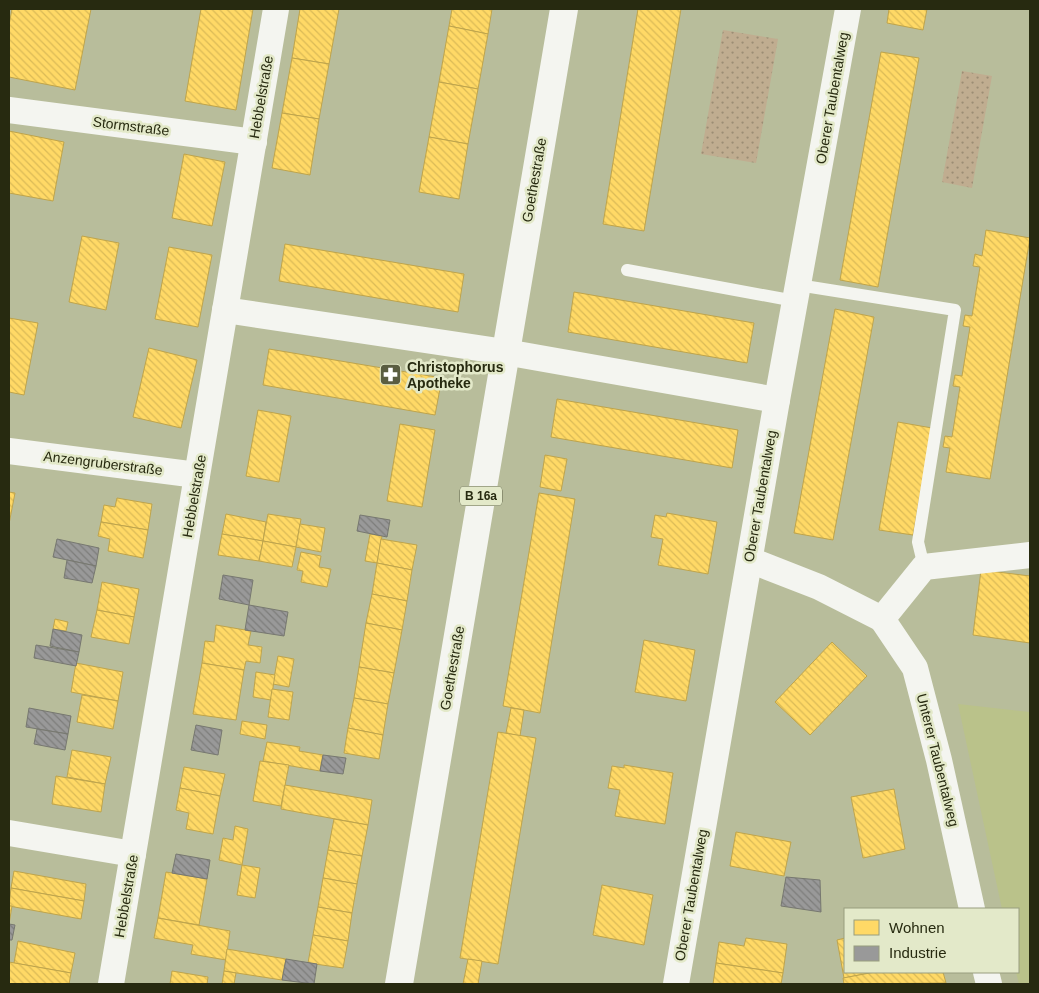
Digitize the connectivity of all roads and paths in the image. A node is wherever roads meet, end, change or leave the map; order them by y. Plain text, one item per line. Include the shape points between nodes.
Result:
1 (276, 9) edge
2 (564, 9) edge
3 (848, 9) edge
4 (9, 110) edge
5 (254, 142) junction
6 (627, 270) dead end
7 (796, 293) junction
8 (225, 310) junction
9 (505, 352) junction
10 (777, 400) junction
11 (9, 451) edge
12 (197, 475) junction
13 (1030, 556) edge
14 (750, 560) junction
15 (924, 566) junction
16 (882, 619) junction
17 (9, 833) edge
18 (133, 854) junction
19 (972, 908) edge
20 (111, 984) edge
21 (399, 984) edge
22 (676, 984) edge

1 - 5 street, Hebbelstraße
2 - 9 main road, Goethestraße / B 16a
3 - 7 street, Oberer Taubentalweg
4 - 5 street, Stormstraße
5 - 8 street, Hebbelstraße
6 - 7 lane
7 - 10 street, Oberer Taubentalweg
7 - 15 lane via 956,310 918,542
8 - 9 street
8 - 12 street, Hebbelstraße
9 - 10 street
9 - 21 main road, Goethestraße / B 16a
10 - 14 street, Oberer Taubentalweg
11 - 12 street, Anzengruberstraße
12 - 18 street, Hebbelstraße
13 - 15 street
14 - 16 street via 819,587
14 - 22 street, Oberer Taubentalweg
15 - 16 street
16 - 19 street, Unterer Taubentalweg via 915,668
17 - 18 street
18 - 20 street, Hebbelstraße

